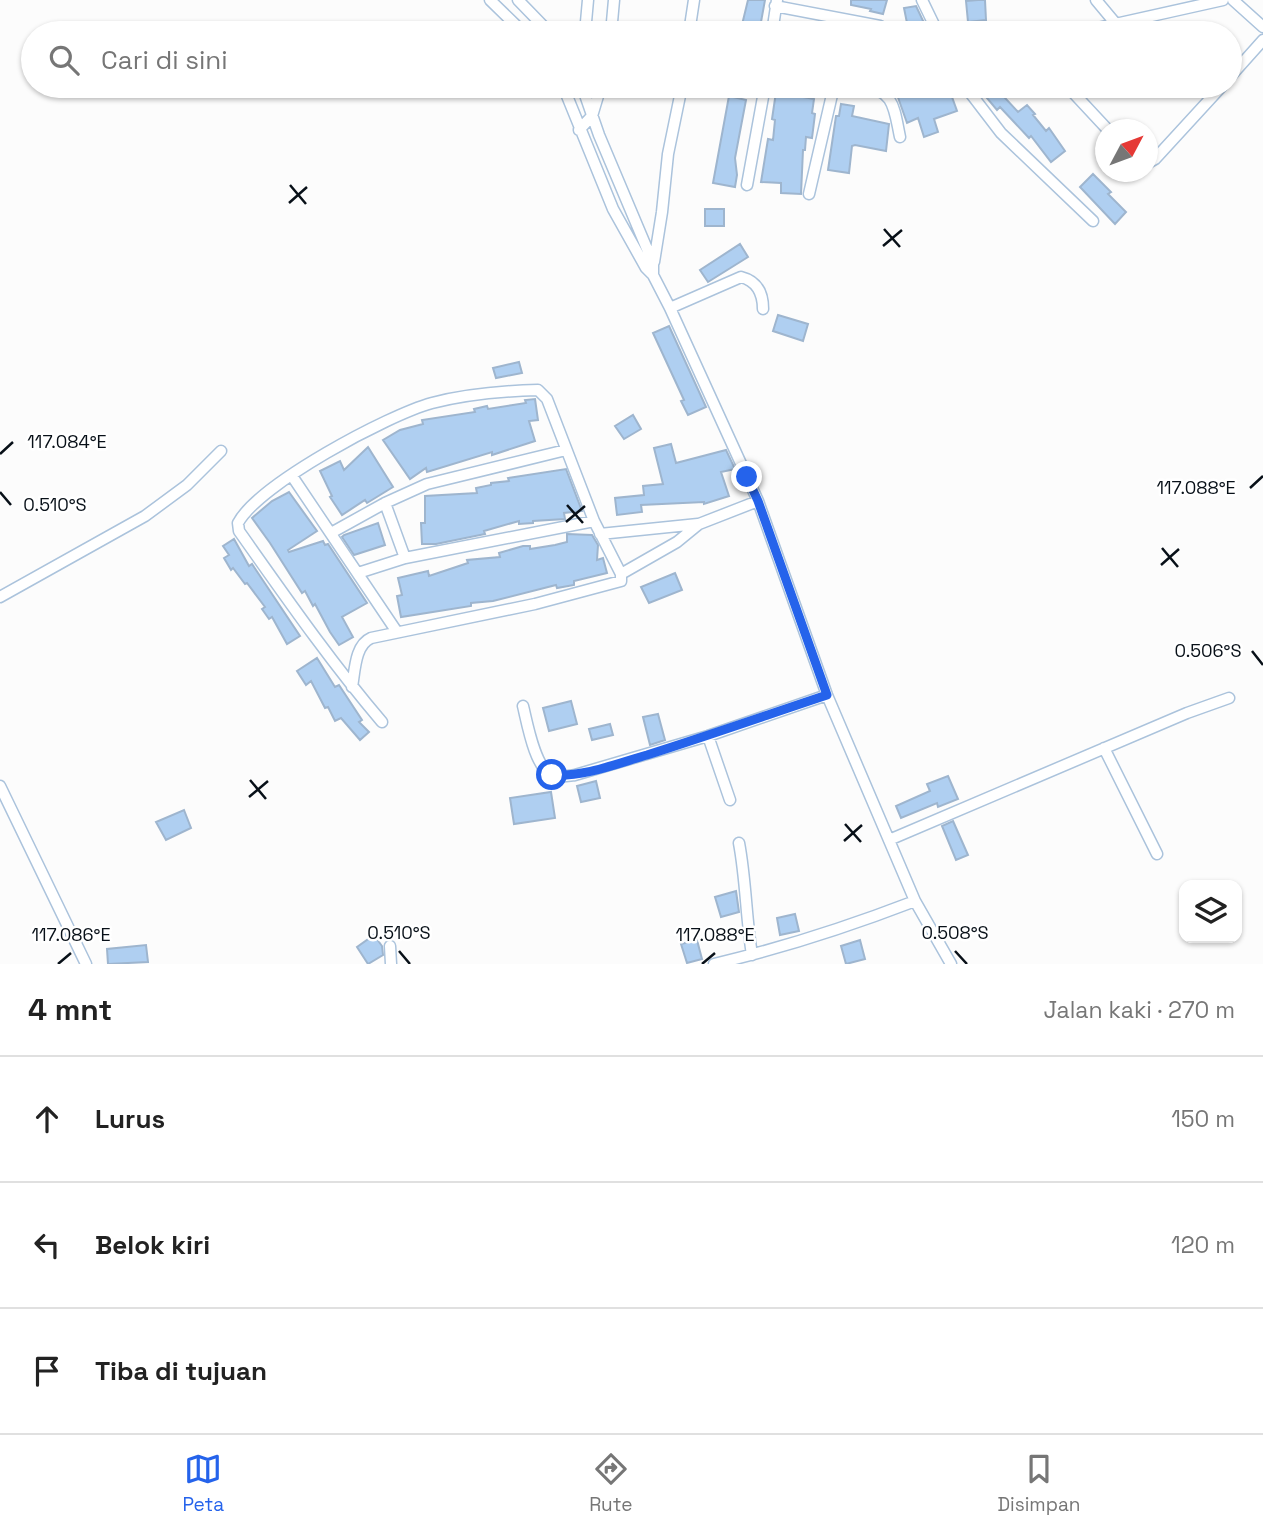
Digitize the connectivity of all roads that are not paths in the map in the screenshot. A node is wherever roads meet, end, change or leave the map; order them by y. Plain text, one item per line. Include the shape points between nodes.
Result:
1 (490, 0) edge
2 (518, 0) edge
3 (588, 0) edge
4 (614, 0) edge
5 (694, 0) edge
6 (922, 0) edge
7 (1096, 0) edge
8 (1223, 0) edge
9 (1233, 0) edge
10 (776, 3) edge
11 (804, 6) edge
12 (512, 21) edge
13 (538, 21) edge
14 (586, 21) edge
15 (612, 21) edge
16 (691, 21) edge
17 (774, 21) edge
18 (861, 21) edge
19 (932, 21) edge
20 (1114, 21) edge
21 (1129, 21) edge
22 (1263, 27) edge
23 (1263, 40) edge
24 (1242, 64) edge
25 (569, 98) edge
26 (586, 98) edge
27 (597, 98) edge
28 (680, 98) edge
29 (763, 98) edge
30 (831, 98) edge
31 (889, 98) edge
32 (974, 98) edge
33 (1078, 98) edge
34 (1211, 98) edge
35 (592, 116) junction
36 (1098, 119) edge
37 (579, 130) junction
38 (900, 137) dead end
39 (1158, 155) edge
40 (747, 186) dead end
41 (809, 194) dead end
42 (1093, 221) dead end
43 (651, 269) junction
44 (670, 308) junction
45 (762, 309) dead end
46 (566, 450) junction
47 (221, 451) dead end
48 (292, 475) junction
49 (758, 501) junction
50 (385, 503) junction
51 (594, 521) junction
52 (699, 524) junction
53 (331, 533) junction
54 (600, 534) junction
55 (405, 558) junction
56 (358, 573) junction
57 (621, 574) junction
58 (0, 597) edge
59 (397, 632) junction
60 (352, 687) junction
61 (827, 695) junction
62 (1229, 698) dead end
63 (523, 706) dead end
64 (382, 722) dead end
65 (708, 736) junction
66 (1104, 748) junction
67 (0, 786) edge
68 (730, 800) dead end
69 (889, 840) junction
70 (739, 844) dead end
71 (1157, 854) dead end
72 (915, 901) junction
73 (390, 946) dead end
74 (752, 955) junction
75 (86, 964) edge
76 (391, 964) edge
77 (714, 964) edge
78 (951, 964) edge

1 - 12 street
2 - 13 street
3 - 14 street
4 - 15 street
5 - 16 street
6 - 19 street
7 - 20 street
8 - 21 street
9 - 22 street
10 - 11 street
10 - 17 street
11 - 18 street
23 - 24 street
25 - 37 street
26 - 35 street
27 - 35 street
28 - 43 street
29 - 40 street
30 - 41 street
31 - 38 street
32 - 42 street via 1001,133
33 - 36 street
34 - 39 street
35 - 37 street
35 - 43 street
37 - 43 street via 613,209
43 - 44 street
44 - 45 street via 740,277 758,288
44 - 49 street
46 - 48 street via 543,394 538,390 500,391 407,412
46 - 50 street via 453,476
46 - 51 street
47 - 58 street via 187,485 145,516
48 - 53 street
48 - 60 street via 251,507 238,523 239,531
49 - 52 street
49 - 61 street
50 - 53 street
50 - 55 street
51 - 54 street
51 - 55 street
52 - 54 street
52 - 57 street
53 - 56 street
54 - 57 street
55 - 56 street
56 - 59 street
57 - 59 street via 617,584
59 - 60 street via 364,641
60 - 64 street
61 - 65 street
61 - 69 street
62 - 66 street
63 - 65 street via 540,763 552,775 575,775
65 - 68 street
66 - 69 street
66 - 71 street
67 - 75 street
69 - 72 street
70 - 74 street
72 - 74 street
72 - 78 street
73 - 76 street
74 - 77 street

